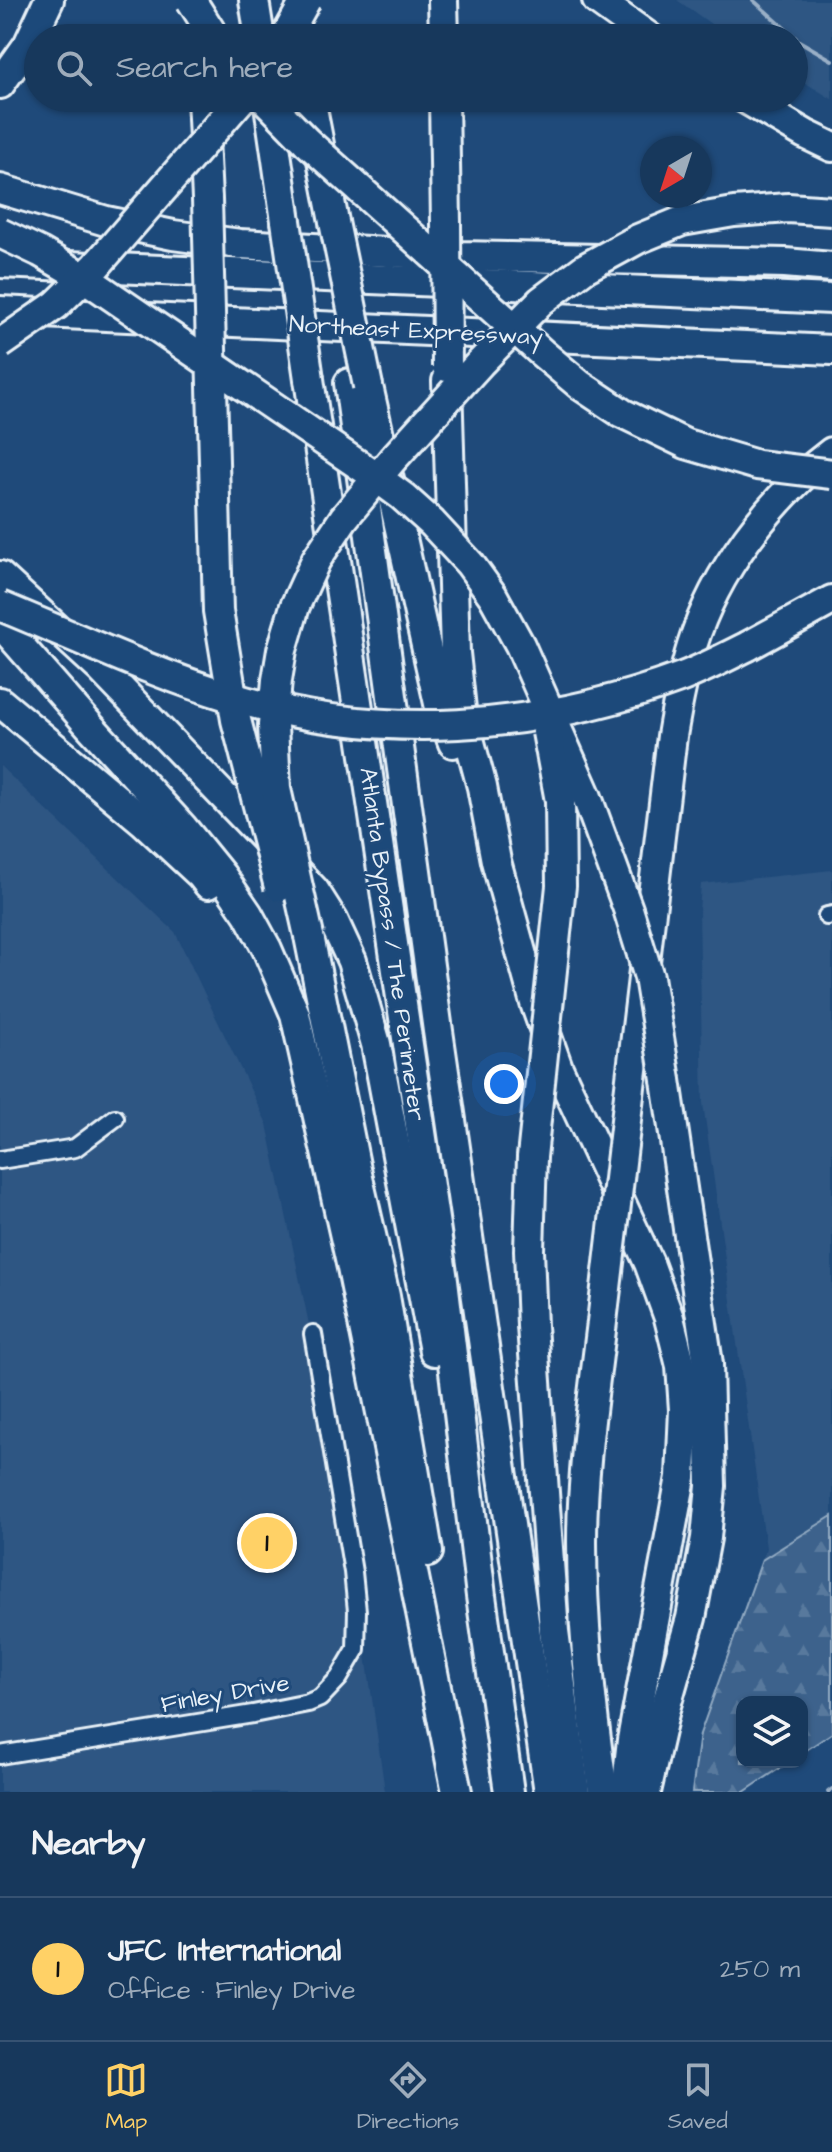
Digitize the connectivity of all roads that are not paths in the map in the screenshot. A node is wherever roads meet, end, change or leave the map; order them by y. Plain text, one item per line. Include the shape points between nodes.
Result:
1 (49, 0) edge
2 (194, 0) edge
3 (254, 0) edge
4 (293, 0) edge
5 (306, 0) edge
6 (443, 0) edge
7 (597, 0) edge
8 (38, 24) edge
9 (197, 24) edge
10 (207, 24) edge
11 (258, 24) edge
12 (293, 24) edge
13 (297, 24) edge
14 (444, 24) edge
15 (630, 24) edge
16 (24, 51) edge
17 (0, 84) edge
18 (203, 112) edge
19 (230, 112) edge
20 (268, 112) edge
21 (279, 112) edge
22 (311, 112) edge
23 (444, 112) edge
24 (768, 112) edge
25 (832, 147) edge
26 (184, 164) junction
27 (0, 189) edge
28 (832, 211) edge
29 (0, 233) edge
30 (0, 263) edge
31 (832, 267) edge
32 (832, 299) edge
33 (0, 311) edge
34 (0, 323) edge
35 (0, 344) edge
36 (832, 350) edge
37 (358, 385) junction
38 (832, 452) edge
39 (832, 474) edge
40 (0, 576) edge
41 (832, 600) edge
42 (0, 606) edge
43 (0, 623) edge
44 (539, 688) junction
45 (0, 702) edge
46 (496, 861) junction
47 (300, 934) junction
48 (312, 1090) junction
49 (115, 1118) dead end
50 (0, 1160) edge
51 (313, 1334) dead end
52 (481, 1596) junction
53 (0, 1755) edge
54 (459, 1792) edge
55 (509, 1792) edge
56 (549, 1792) edge
57 (575, 1792) edge
58 (603, 1792) edge
59 (626, 1792) edge
60 (646, 1792) edge

1 - 8 highway
2 - 9 highway
2 - 10 highway, bridge
3 - 11 highway
4 - 13 highway
5 - 12 highway, bridge
6 - 14 highway
7 - 15 highway
16 - 17 highway
18 - 47 highway, bridge via 218,611 236,720
19 - 26 highway, bridge
20 - 52 highway, Atlanta Bypass / The Perimeter, bridge via 443,1280
21 - 39 highway, bridge via 542,353 622,413 686,444 757,465
22 - 37 highway, Atlanta Bypass / The Perimeter
23 - 46 highway, bridge via 455,653 461,709
24 - 25 highway
26 - 34 highway, bridge via 63,280
26 - 35 highway, bridge via 96,266 56,305
27 - 31 highway via 106,221 240,244
28 - 47 highway, bridge via 788,208 682,221 585,268 541,301 480,363 344,518 316,560 295,606 277,680 276,789
29 - 44 highway, bridge via 123,303 402,496 470,564 493,596
30 - 32 highway, Northeast Expressway
33 - 36 highway, Northeast Expressway
37 - 46 highway via 440,708
37 - 56 highway, Atlanta Bypass / The Perimeter via 440,1047
38 - 58 highway, bridge via 769,510 712,597 693,643 672,736 586,1452 582,1542 587,1663
40 - 52 highway via 133,702 314,890 333,920 352,961 376,1044
41 - 42 highway, bridge via 685,676 542,716 456,725 367,723 279,710 161,672
43 - 48 highway via 183,828 248,914 295,1014
44 - 57 highway, bridge via 560,801 561,886 532,1157 529,1250 554,1631
44 - 60 highway, bridge via 587,797 653,996 708,1364 711,1486 706,1538
45 - 48 highway via 201,875 252,945
46 - 59 highway via 558,1068 649,1263 681,1366 681,1477
47 - 54 highway via 332,1092 385,1296 444,1645
48 - 54 highway
49 - 50 street via 75,1148
51 - 53 street, Finley Drive via 357,1611 356,1649 339,1678 308,1703
52 - 55 highway, Atlanta Bypass / The Perimeter

